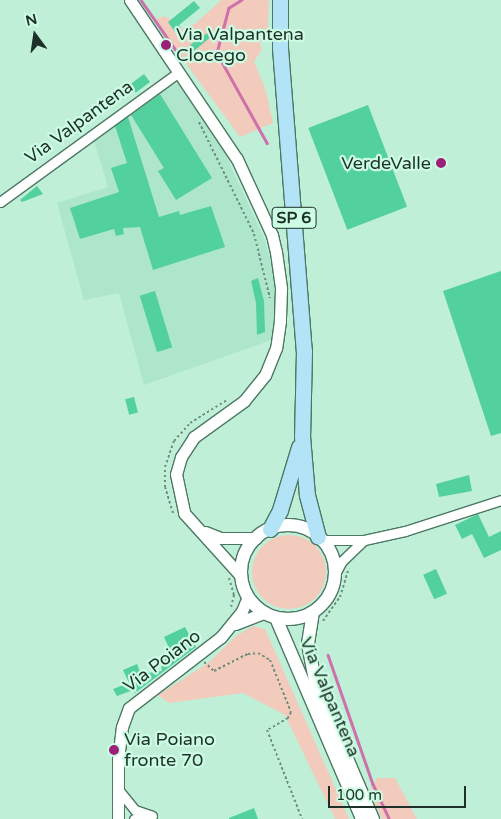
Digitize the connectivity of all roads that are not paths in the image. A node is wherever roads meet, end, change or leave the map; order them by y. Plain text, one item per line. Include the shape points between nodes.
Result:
1 (130, 0) edge
2 (280, 0) edge
3 (179, 72) junction
4 (0, 202) edge
5 (302, 436) junction
6 (501, 500) edge
7 (270, 529) junction
8 (203, 532) junction
9 (256, 538) junction
10 (320, 538) junction
11 (364, 540) junction
12 (335, 574) junction
13 (234, 576) junction
14 (248, 597) junction
15 (313, 612) junction
16 (270, 615) junction
17 (232, 626) junction
18 (118, 788) junction
19 (153, 818) edge
20 (118, 819) edge
21 (134, 819) edge
22 (362, 819) edge
23 (373, 819) edge

1 - 3 street, Via Valpantena
2 - 5 highway, SP 6 via 280,48 304,351
3 - 4 street, Via Valpantena
3 - 8 street, Via Valpantena via 237,159 272,235 281,288 276,348 265,375 244,401 194,437 180,457 176,474 179,497 184,512
5 - 7 highway via 292,478
5 - 10 highway via 308,495
6 - 11 street via 405,531
7 - 9 main road
7 - 10 main road via 295,526
8 - 9 street via 221,538
8 - 13 street, Via Valpantena
9 - 13 main road
10 - 11 street
10 - 12 main road via 332,556
11 - 12 street via 342,561
12 - 15 main road, Via Valpantena via 326,600
13 - 14 main road, Via Valpantena
14 - 16 main road, Via Valpantena
14 - 17 street, Via Poiano
15 - 16 main road, Via Valpantena via 301,618
15 - 23 main road, Via Valpantena via 308,644 316,686
16 - 17 street, Via Poiano via 246,617
16 - 22 main road, Via Valpantena
17 - 18 street, Via Poiano via 199,657 130,708 122,727
18 - 19 street via 135,810
18 - 20 street, Via Poiano
19 - 21 street

